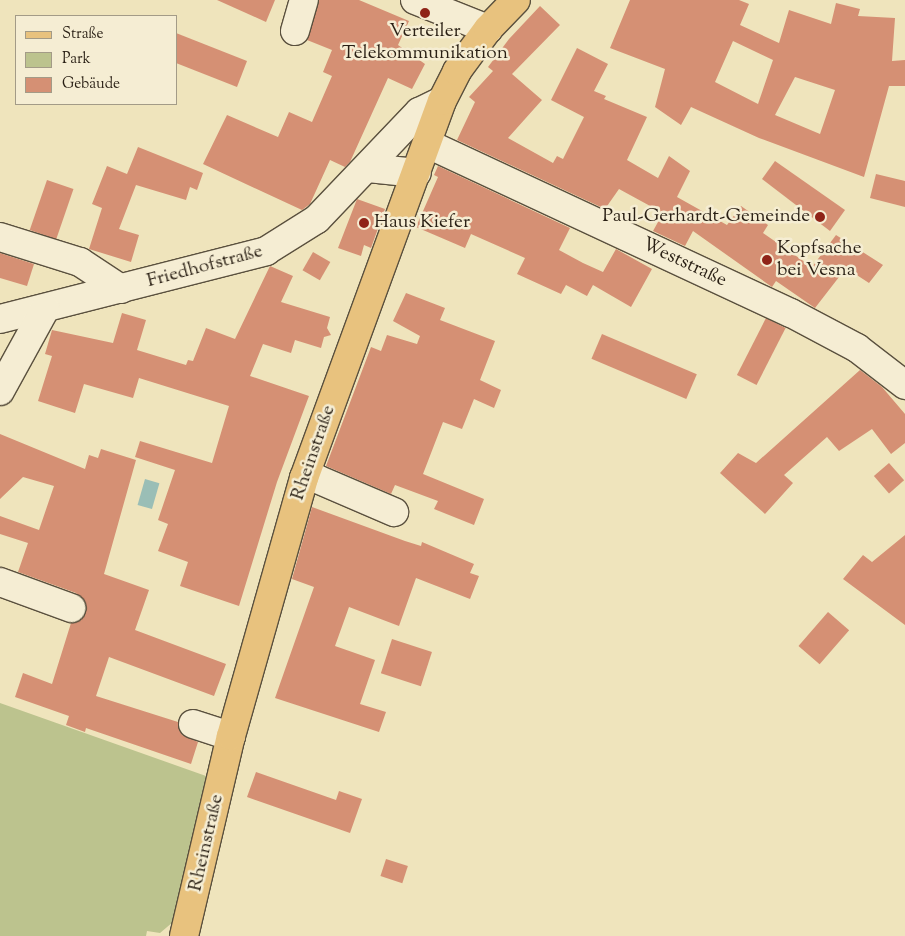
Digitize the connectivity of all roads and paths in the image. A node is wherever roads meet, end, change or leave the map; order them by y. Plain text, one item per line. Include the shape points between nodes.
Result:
1 (304, 0) edge
2 (415, 0) edge
3 (516, 0) edge
4 (488, 28) junction
5 (295, 31) dead end
6 (442, 101) junction
7 (428, 144) junction
8 (368, 168) junction
9 (417, 174) junction
10 (0, 237) edge
11 (121, 289) junction
12 (45, 309) junction
13 (0, 319) edge
14 (905, 385) edge
15 (0, 391) edge
16 (304, 478) junction
17 (394, 512) dead end
18 (0, 582) edge
19 (71, 608) dead end
20 (193, 724) dead end
21 (231, 736) junction
22 (184, 936) edge

1 - 5 street
2 - 4 street
3 - 4 main road, Rheinstraße
4 - 6 main road, Rheinstraße via 457,71
6 - 7 main road, Rheinstraße
6 - 8 street, Friedhofstraße via 420,112
7 - 9 main road, Rheinstraße
7 - 14 street, Weststraße via 791,313 857,348
8 - 9 street
8 - 11 street, Friedhofstraße via 300,233 266,251
9 - 16 main road, Rheinstraße
10 - 11 street via 80,262
11 - 12 street, Friedhofstraße
12 - 13 street, Friedhofstraße
12 - 15 street
16 - 17 street via 317,479
16 - 21 main road, Rheinstraße
18 - 19 street
20 - 21 street
21 - 22 main road, Rheinstraße

